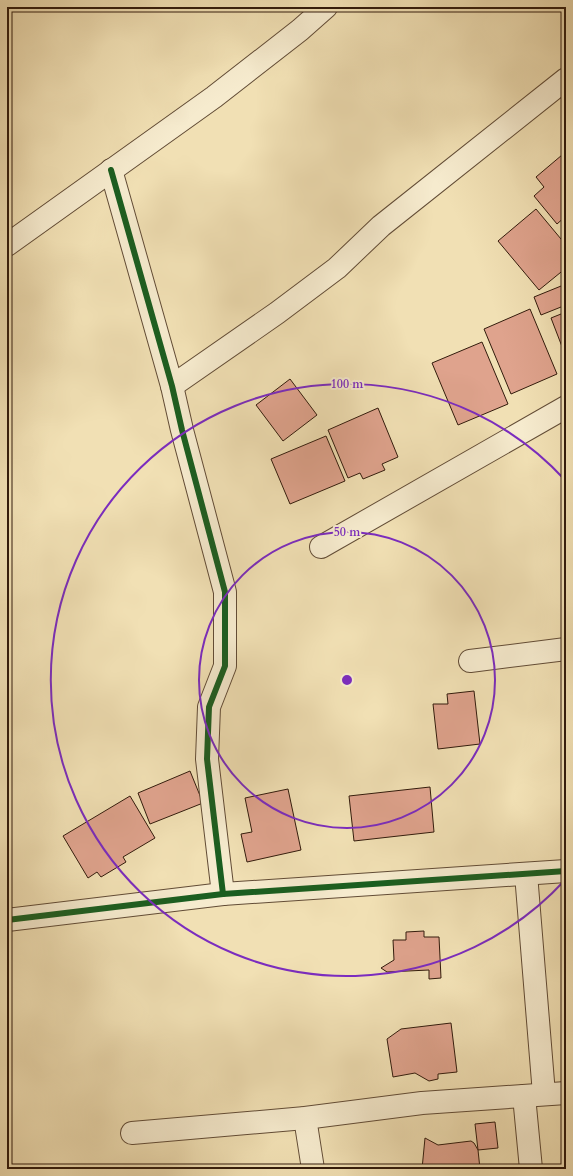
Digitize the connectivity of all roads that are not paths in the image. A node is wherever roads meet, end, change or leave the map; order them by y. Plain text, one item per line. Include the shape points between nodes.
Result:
1 (326, 7) edge
2 (566, 79) edge
3 (111, 170) junction
4 (7, 246) edge
5 (172, 386) junction
6 (566, 407) edge
7 (321, 547) dead end
8 (566, 650) edge
9 (470, 661) dead end
10 (566, 871) edge
11 (526, 874) junction
12 (223, 894) junction
13 (7, 920) edge
14 (566, 1093) edge
15 (534, 1095) junction
16 (305, 1118) junction
17 (132, 1133) dead end
18 (313, 1169) edge
19 (531, 1169) edge

1 - 3 street via 214,97
2 - 5 street via 381,226 337,268
3 - 4 street
3 - 5 street
5 - 12 street via 225,592 225,666 209,707 207,759
6 - 7 street
8 - 9 street
10 - 11 street
11 - 12 street
11 - 15 street
12 - 13 street
14 - 15 street
15 - 16 street via 422,1102
15 - 19 street
16 - 17 street
16 - 18 street

